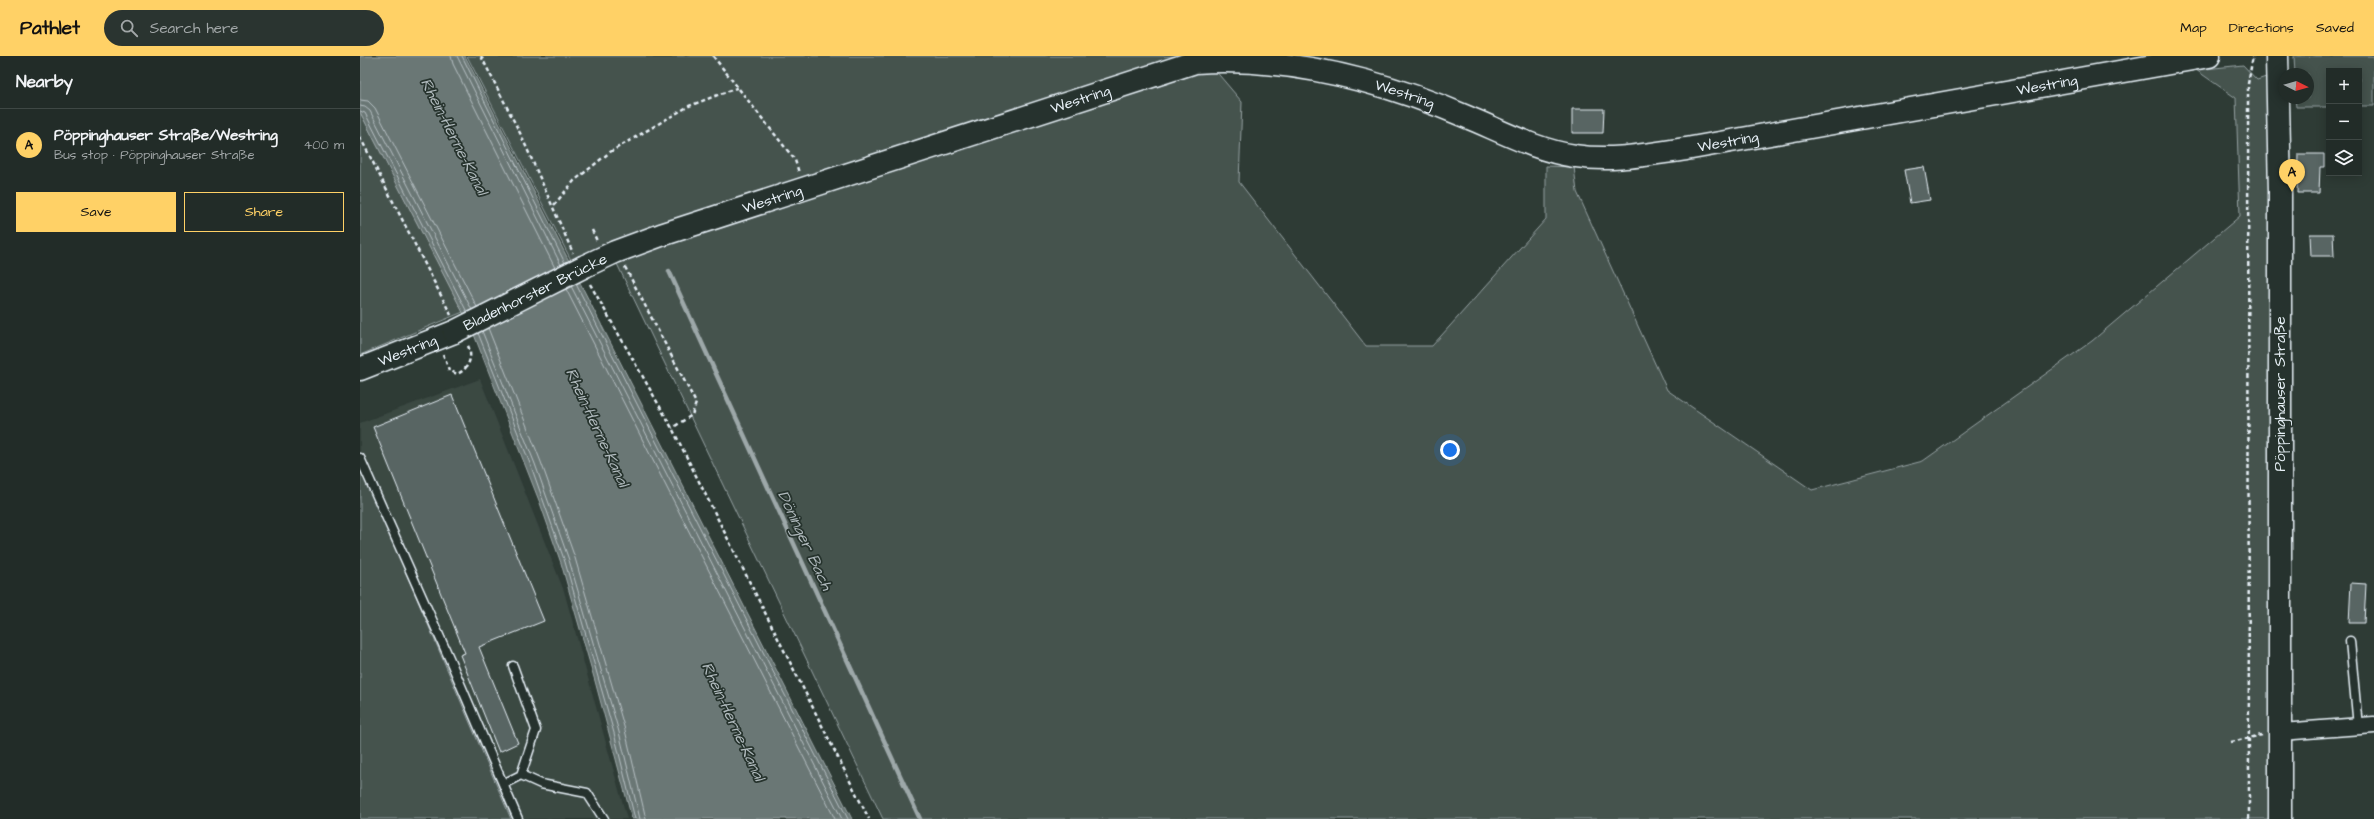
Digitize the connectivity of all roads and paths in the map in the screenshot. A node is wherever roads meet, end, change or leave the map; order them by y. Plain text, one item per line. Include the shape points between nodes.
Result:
1 (481, 56) edge
2 (713, 56) edge
3 (2209, 56) edge
4 (2253, 56) edge
5 (2277, 56) edge
6 (739, 87) junction
7 (360, 137) edge
8 (804, 188) junction
9 (554, 205) junction
10 (592, 230) dead end
11 (607, 249) junction
12 (583, 268) junction
13 (458, 331) junction
14 (360, 369) edge
15 (449, 370) dead end
16 (672, 428) junction
17 (360, 458) edge
18 (2350, 641) dead end
19 (513, 666) dead end
20 (2366, 726) edge
21 (2280, 732) junction
22 (2249, 737) junction
23 (2231, 742) dead end
24 (521, 775) junction
25 (503, 784) junction
26 (518, 819) edge
27 (604, 819) edge
28 (869, 819) edge
29 (2249, 819) edge
30 (2280, 819) edge

1 - 9 path
2 - 6 path
3 - 8 main road, Westring via 1686,149 1623,158 1595,159 1573,156 1539,146 1373,80 1297,63 1238,56 1221,57 1195,62
4 - 22 path via 2248,84
5 - 21 main road, Pöppinghauser Straße via 2280,192
6 - 8 path via 795,160
6 - 9 path via 689,106 610,152 574,181
7 - 13 path
8 - 11 main road, Westring
9 - 12 path
10 - 11 path
11 - 12 main road, Bladenhorster Brücke
11 - 16 path via 696,403 692,415
12 - 13 main road, Bladenhorster Brücke, bridge
12 - 16 path
13 - 14 main road, Westring
13 - 15 path via 471,354 463,371 457,374
16 - 28 path
17 - 25 lane
18 - 20 lane
19 - 24 lane via 536,730
20 - 21 street
21 - 30 main road, Pöppinghauser Straße
22 - 23 path
22 - 29 path
24 - 25 lane
24 - 27 lane via 542,784 587,793
25 - 26 lane

